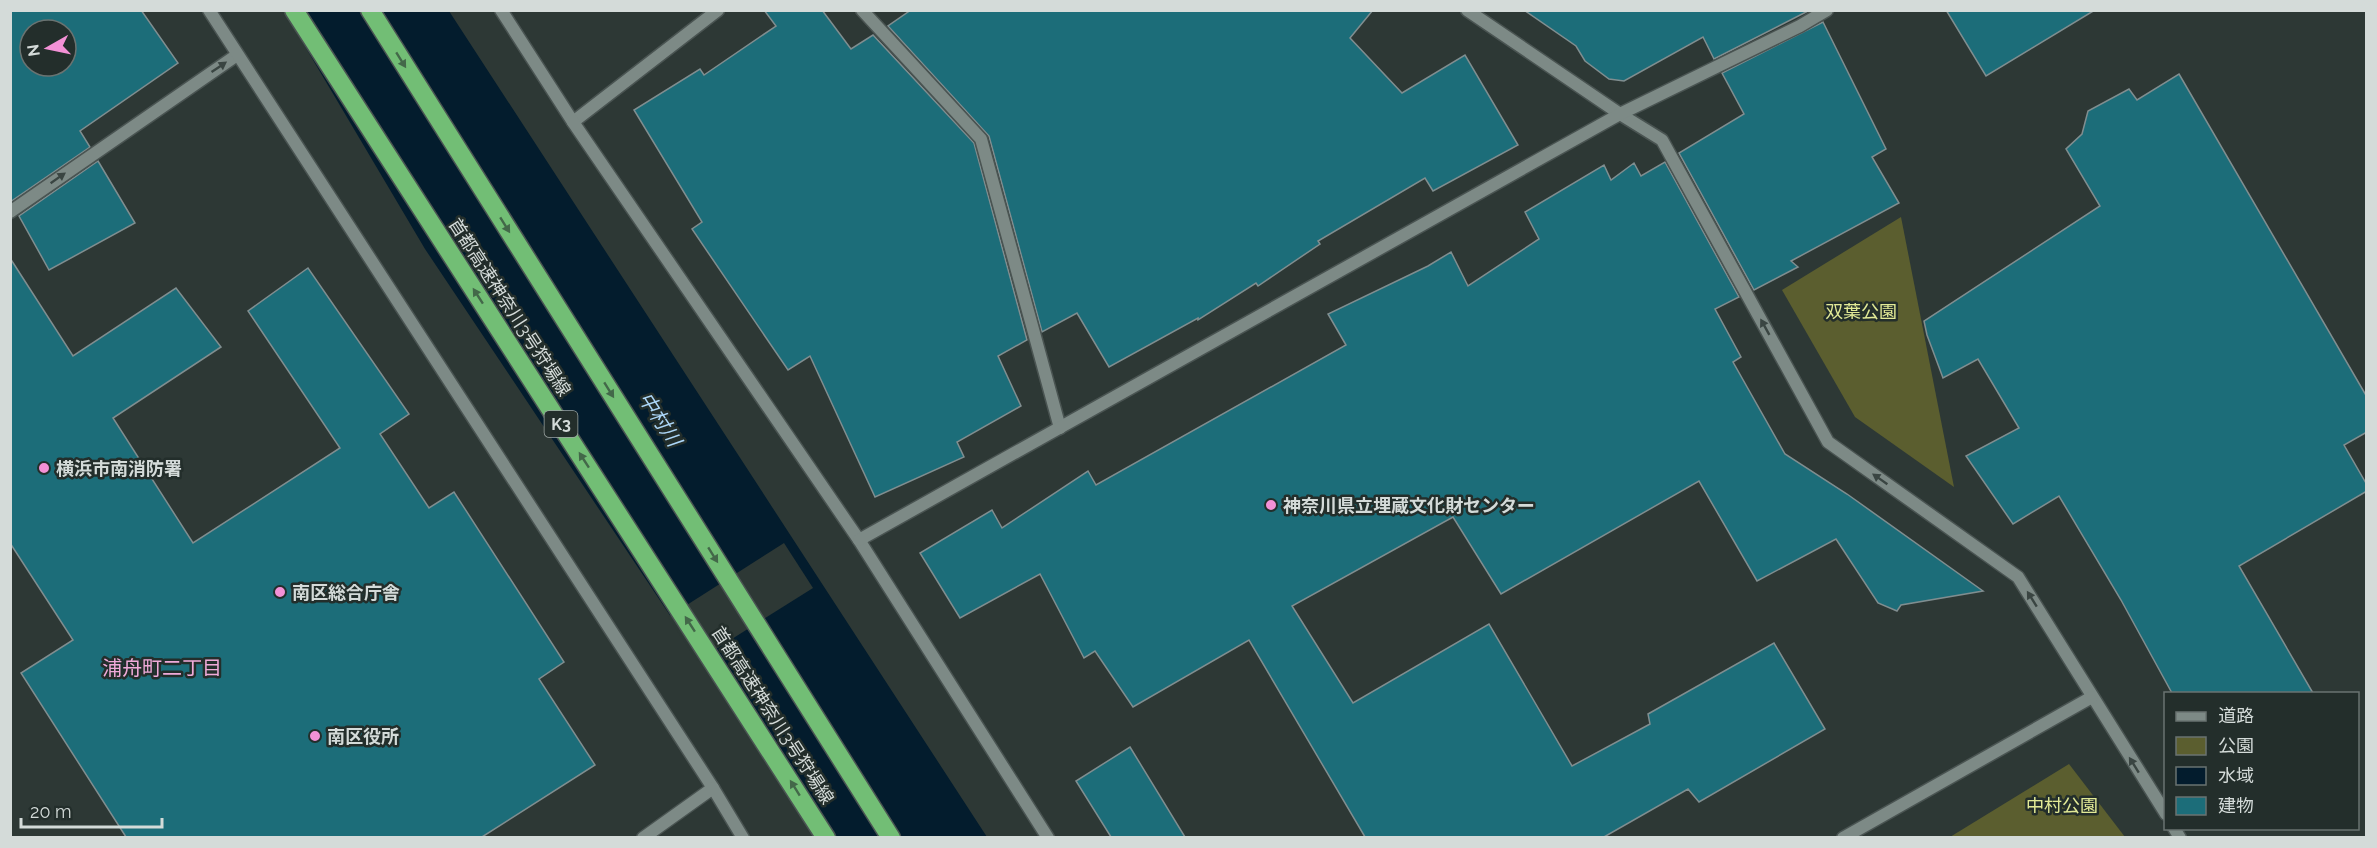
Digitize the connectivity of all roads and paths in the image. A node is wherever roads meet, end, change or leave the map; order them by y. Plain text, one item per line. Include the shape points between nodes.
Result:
1 (209, 10) edge
2 (294, 10) edge
3 (370, 10) edge
4 (501, 10) edge
5 (718, 10) edge
6 (862, 10) edge
7 (1467, 10) edge
8 (1827, 10) edge
9 (237, 55) junction
10 (1620, 114) junction
11 (573, 122) junction
12 (10, 212) edge
13 (1060, 428) junction
14 (858, 540) junction
15 (2092, 697) junction
16 (713, 788) junction
17 (2164, 811) edge
18 (643, 837) edge
19 (743, 837) edge
20 (826, 837) edge
21 (891, 837) edge
22 (1048, 837) edge
23 (1844, 837) edge

1 - 9 street
20 -> 2 highway, 首都高速神奈川3号狩場線 / K3
3 -> 21 highway, 首都高速神奈川3号狩場線
4 - 11 street
5 - 11 street
6 - 13 street via 981,139
7 - 10 street
8 - 10 street
12 -> 9 street
9 - 16 street
10 - 13 street
15 -> 10 street via 2018,577 1828,442 1662,140
11 - 14 street
13 - 14 street
14 - 22 street
17 -> 15 street
15 - 23 street
16 - 18 street
16 - 19 street

